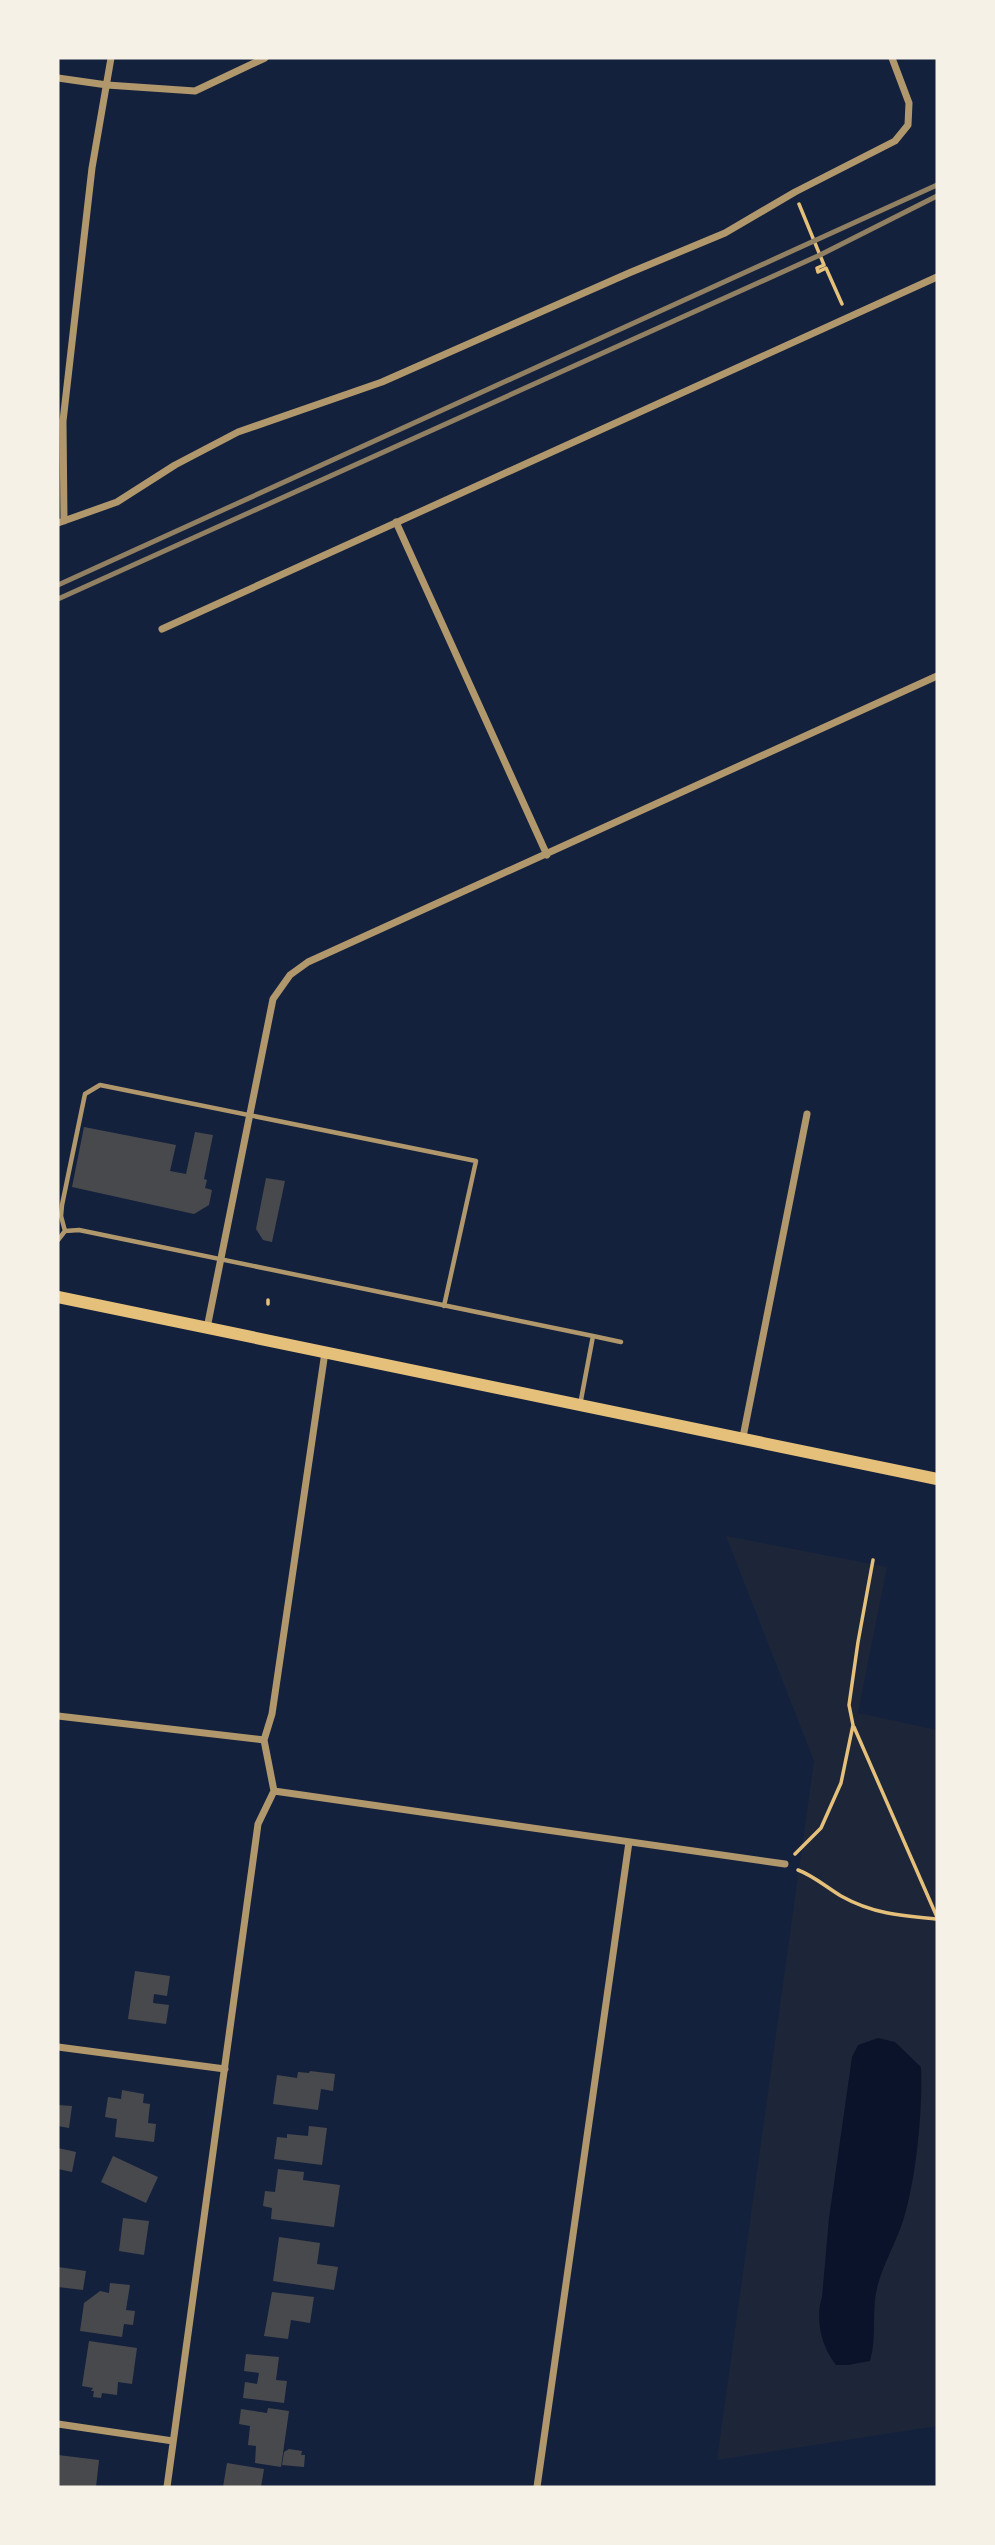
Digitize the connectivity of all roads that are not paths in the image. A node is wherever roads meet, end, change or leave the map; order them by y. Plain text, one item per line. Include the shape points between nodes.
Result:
1 (111, 58) edge
2 (265, 58) edge
3 (892, 58) edge
4 (58, 78) edge
5 (107, 85) junction
6 (937, 277) edge
7 (61, 522) edge
8 (396, 522) junction
9 (162, 629) dead end
10 (937, 676) edge
11 (547, 855) junction
12 (807, 1114) dead end
13 (249, 1115) junction
14 (65, 1231) junction
15 (58, 1240) edge
16 (221, 1260) junction
17 (58, 1297) edge
18 (444, 1306) junction
19 (207, 1328) junction
20 (593, 1336) junction
21 (621, 1342) dead end
22 (325, 1352) junction
23 (580, 1405) junction
24 (743, 1437) junction
25 (937, 1479) edge
26 (58, 1716) edge
27 (264, 1740) junction
28 (274, 1791) junction
29 (629, 1842) junction
30 (785, 1864) road end
31 (58, 2047) edge
32 (225, 2069) junction
33 (58, 2424) edge
34 (173, 2441) junction
35 (167, 2487) edge
36 (537, 2487) edge

1 - 5 street
2 - 5 street via 195,91
3 - 7 street via 909,103 908,125 895,141 725,233 383,382 238,432 117,502
4 - 5 street
5 - 7 street via 92,168 63,421
6 - 8 street
8 - 9 street
8 - 11 street
10 - 11 street
11 - 13 street via 308,962 290,975 273,999
12 - 24 street
13 - 14 lane via 100,1085 85,1094 62,1205
13 - 16 street
13 - 18 lane via 476,1161
14 - 15 lane
14 - 16 lane via 79,1230
16 - 18 lane
16 - 19 street
17 - 19 main road
18 - 20 lane
19 - 22 main road
20 - 21 lane
20 - 23 lane
22 - 23 main road
22 - 27 street via 272,1714
23 - 24 main road
24 - 25 main road
26 - 27 street
27 - 28 street
28 - 29 street
28 - 32 street via 258,1824
29 - 30 street
29 - 36 street
31 - 32 street
32 - 34 street
33 - 34 street
34 - 35 street

